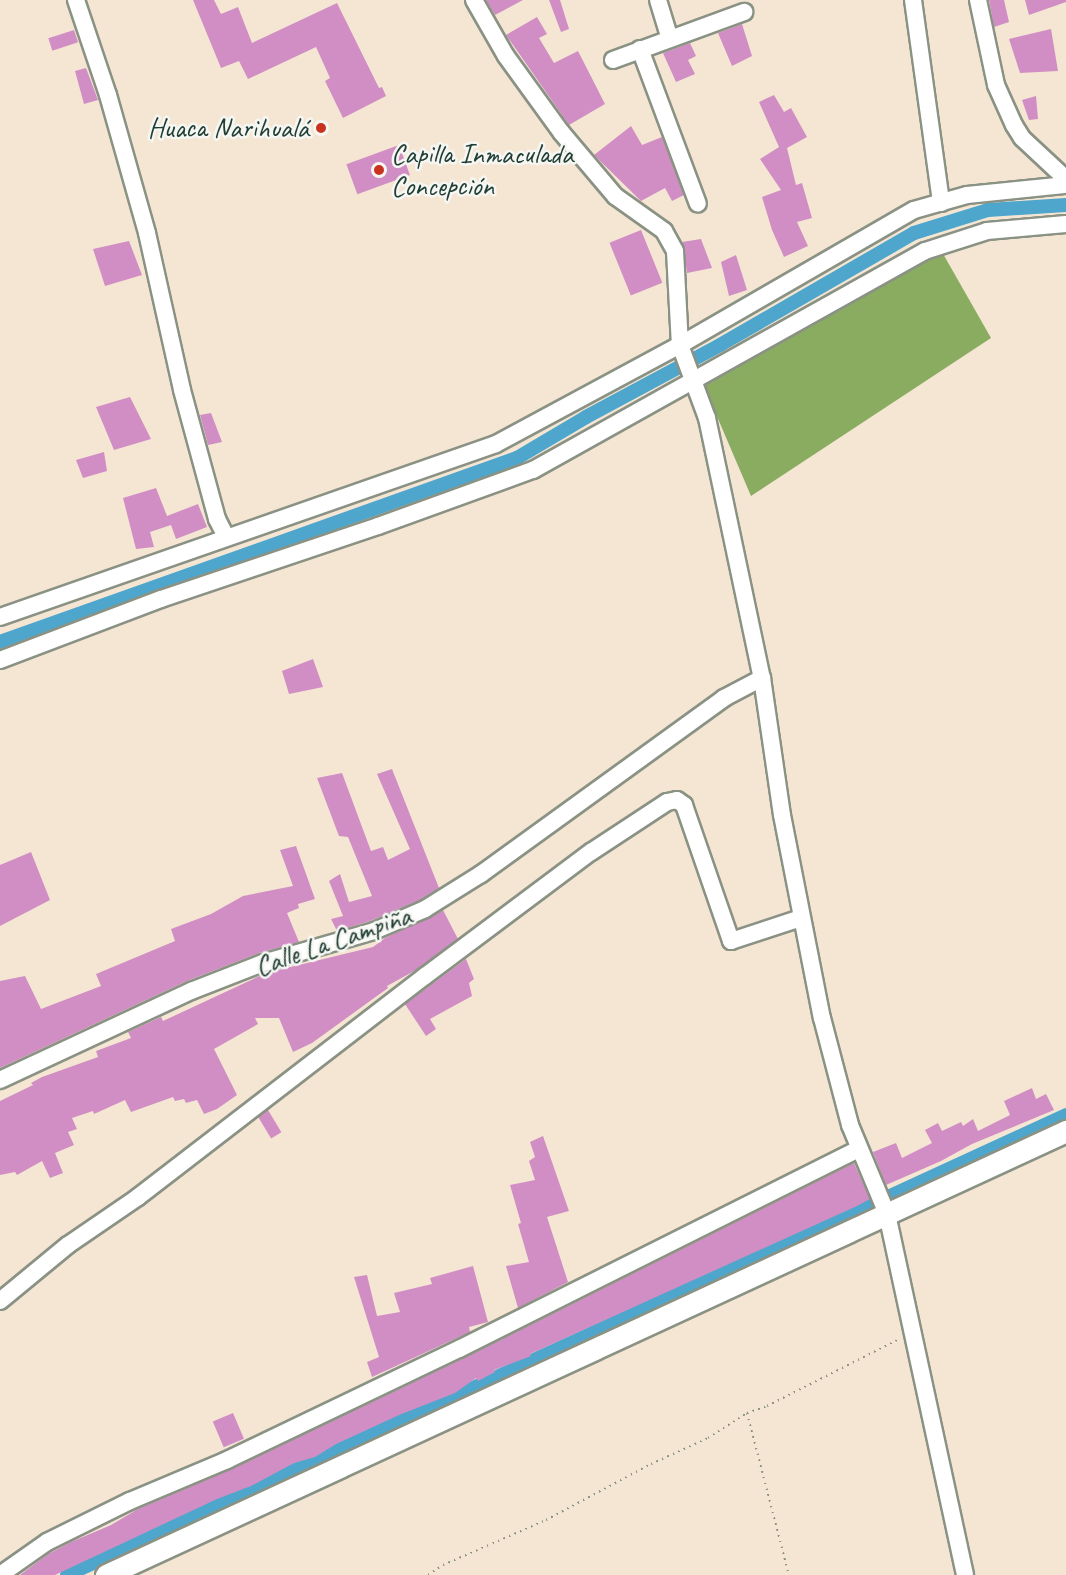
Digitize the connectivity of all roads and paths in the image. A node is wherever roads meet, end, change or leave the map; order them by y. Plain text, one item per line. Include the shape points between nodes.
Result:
1 (76, 0) edge
2 (474, 0) edge
3 (658, 0) edge
4 (913, 0) edge
5 (978, 0) edge
6 (744, 12) dead end
7 (669, 38) junction
8 (640, 49) junction
9 (613, 60) dead end
10 (1066, 179) edge
11 (1066, 185) edge
12 (941, 203) junction
13 (698, 204) dead end
14 (1066, 224) edge
15 (682, 352) junction
16 (692, 378) junction
17 (226, 537) junction
18 (0, 617) edge
19 (0, 660) edge
20 (762, 678) junction
21 (801, 918) junction
22 (0, 1080) edge
23 (1066, 1131) edge
24 (858, 1149) junction
25 (883, 1206) junction
26 (0, 1301) edge
27 (912, 1332) junction
28 (747, 1413) junction
29 (0, 1575) edge
30 (106, 1575) edge
31 (428, 1575) edge
32 (789, 1575) edge
33 (965, 1575) edge

1 - 17 street via 147,233 182,390
2 - 15 street via 535,98 602,182 669,237 677,267
3 - 7 street
4 - 12 street
5 - 10 street via 996,85 1014,125 1022,138
6 - 7 street
7 - 8 street
8 - 9 street
8 - 13 street
11 - 12 street via 967,195
12 - 15 street via 914,210
14 - 16 street via 987,231 924,251
15 - 16 street
15 - 17 street via 496,444
16 - 19 street via 583,444 507,481 161,599
16 - 20 street via 707,418
17 - 18 street
20 - 21 street
20 - 22 street, Calle La Campiña via 724,698 520,847 425,909 374,931 263,963 191,991
21 - 24 street via 822,1018
21 - 26 street via 731,941 684,805 677,800 667,802 591,852 425,976 138,1197 68,1245
23 - 25 main road
24 - 25 street
24 - 29 street via 459,1349 47,1542
25 - 27 street
25 - 30 main road
27 - 28 path
27 - 33 street
28 - 31 path via 708,1438
28 - 32 path

